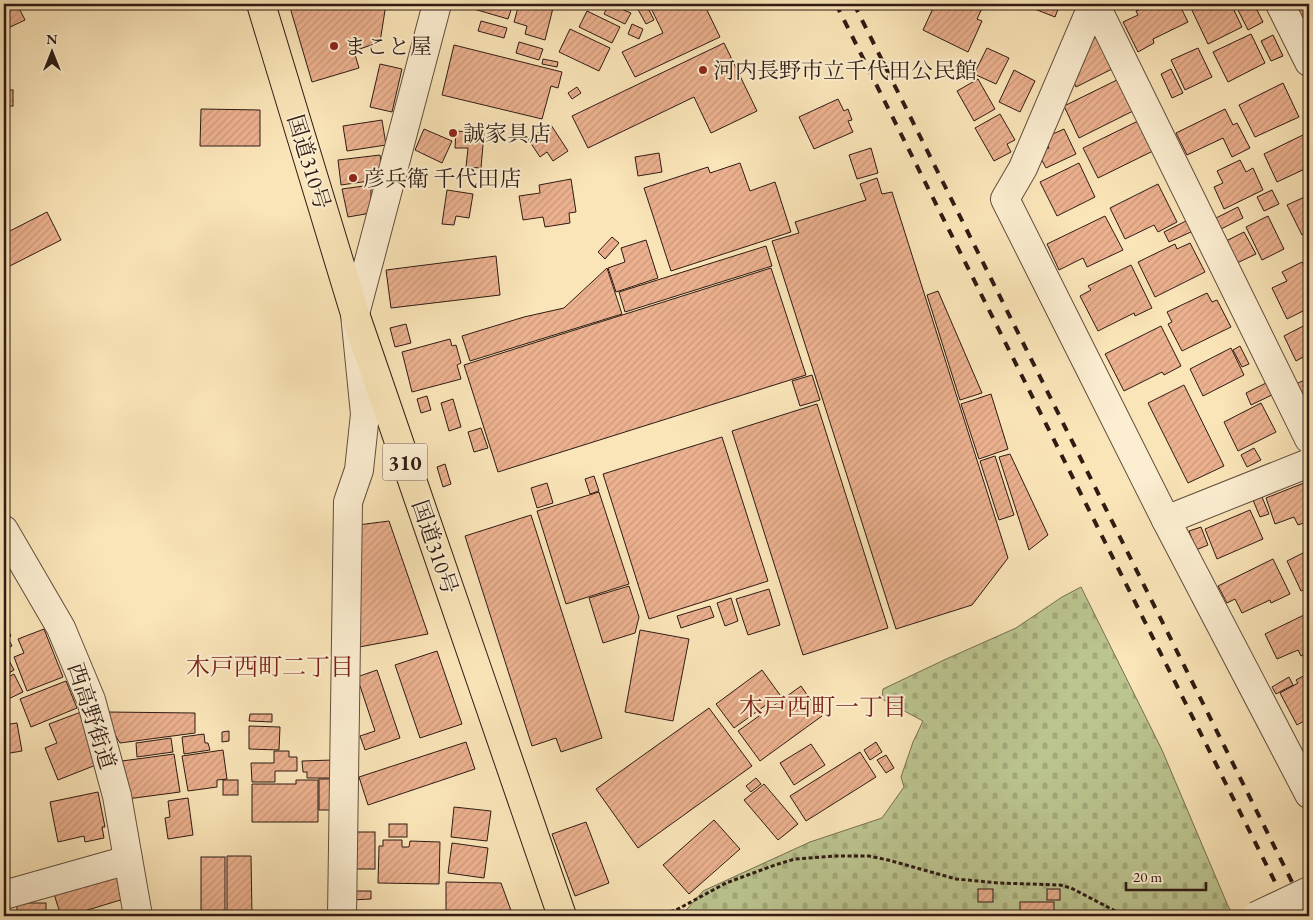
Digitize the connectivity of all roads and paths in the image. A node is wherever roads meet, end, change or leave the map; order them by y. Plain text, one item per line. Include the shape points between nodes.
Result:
1 (261, 4) edge
2 (437, 4) edge
3 (1094, 4) edge
4 (1280, 4) edge
5 (1309, 62) edge
6 (354, 314) junction
7 (1309, 439) edge
8 (1309, 463) edge
9 (1166, 520) junction
10 (4, 530) edge
11 (1309, 794) edge
12 (128, 860) junction
13 (1309, 891) edge
14 (4, 895) edge
15 (138, 916) edge
16 (342, 916) edge
17 (562, 916) edge
18 (658, 916) edge
19 (1125, 916) edge
20 (1256, 916) edge

1 - 6 highway, 国道310号 / 310
2 - 6 street
3 - 7 street
3 - 9 street via 1023,168 1005,199
4 - 5 street
6 - 16 street via 366,414 359,470 348,502
6 - 17 highway, 国道310号 / 310
8 - 9 street
9 - 11 street
10 - 12 street, 西高野街道 via 61,628 91,700 117,796
12 - 14 street
12 - 15 street, 西高野街道
13 - 20 street, bridge
18 - 19 path via 726,883 795,859 869,856 956,879 1060,885

